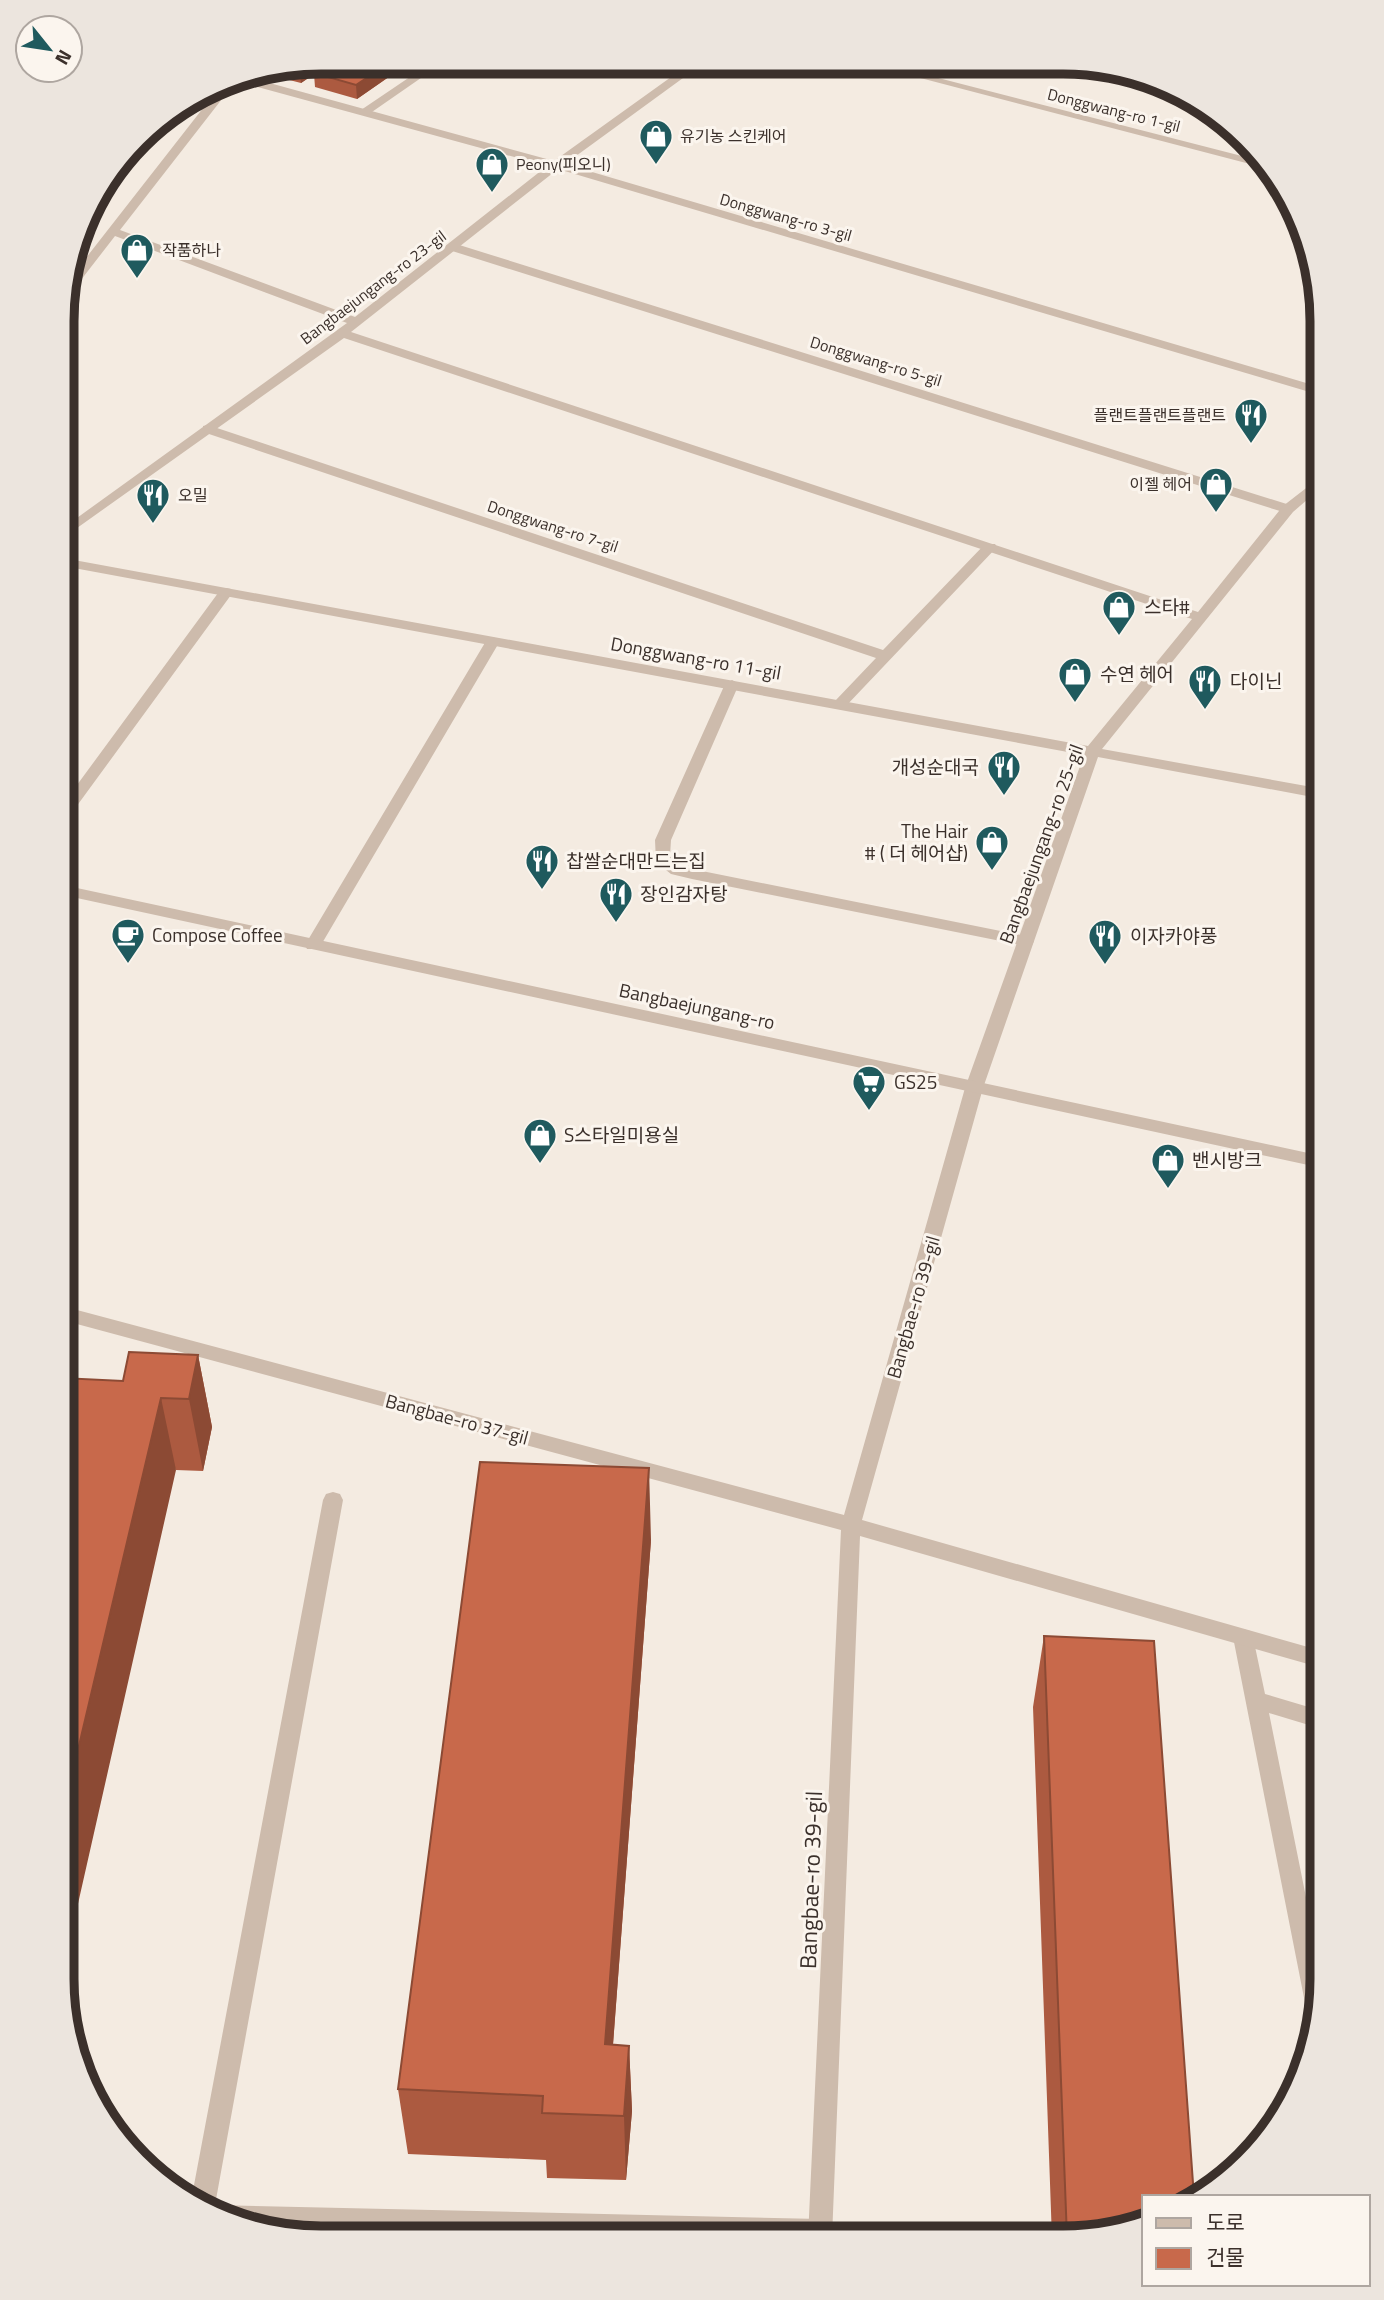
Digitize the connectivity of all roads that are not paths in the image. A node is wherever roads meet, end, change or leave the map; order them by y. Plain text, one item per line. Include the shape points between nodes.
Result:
1 (422, 74) edge
2 (683, 74) edge
3 (911, 74) edge
4 (255, 83) edge
5 (220, 95) edge
6 (365, 113) junction
7 (1252, 162) edge
8 (556, 165) junction
9 (114, 232) junction
10 (453, 247) junction
11 (80, 267) edge
12 (87, 268) junction
13 (77, 279) edge
14 (357, 321) junction
15 (342, 333) junction
16 (1310, 388) edge
17 (208, 429) junction
18 (1310, 490) edge
19 (1288, 509) junction
20 (74, 526) edge
21 (990, 548) junction
22 (74, 564) edge
23 (226, 592) junction
24 (1200, 617) junction
25 (494, 641) junction
26 (886, 656) junction
27 (732, 684) junction
28 (840, 704) junction
29 (1093, 750) junction
30 (1310, 792) edge
31 (74, 800) edge
32 (74, 892) edge
33 (1026, 941) junction
34 (313, 945) junction
35 (974, 1088) junction
36 (1310, 1160) edge
37 (74, 1316) edge
38 (332, 1500) dead end
39 (851, 1525) junction
40 (1243, 1637) junction
41 (1310, 1657) edge
42 (1255, 1700) junction
43 (1310, 1716) edge
44 (1310, 1973) edge
45 (204, 2197) edge
46 (254, 2217) edge
47 (552, 2226) edge
48 (821, 2226) edge

1 - 6 street
2 - 8 street, Bangbaejungang-ro 23-gil
3 - 7 street, Donggwang-ro 1-gil
4 - 6 street, Donggwang-ro 3-gil
5 - 9 street
6 - 8 street, Donggwang-ro 3-gil
8 - 10 street, Bangbaejungang-ro 23-gil
8 - 16 street, Donggwang-ro 3-gil
9 - 12 street
9 - 14 street
10 - 14 street, Bangbaejungang-ro 23-gil
10 - 19 street, Donggwang-ro 5-gil
11 - 12 street
12 - 13 street
14 - 15 street, Bangbaejungang-ro 23-gil
15 - 17 street, Bangbaejungang-ro 23-gil
15 - 21 street
17 - 20 street, Bangbaejungang-ro 23-gil
17 - 26 street, Donggwang-ro 7-gil
18 - 19 street, Bangbaejungang-ro 25-gil
19 - 24 street, Bangbaejungang-ro 25-gil
21 - 24 street
21 - 26 street
22 - 23 street, Donggwang-ro 11-gil
23 - 25 street, Donggwang-ro 11-gil
23 - 31 street
24 - 29 street, Bangbaejungang-ro 25-gil
25 - 27 street, Donggwang-ro 11-gil
25 - 34 street
26 - 28 street
27 - 28 street, Donggwang-ro 11-gil
27 - 33 street via 663,840 662,858 668,865 692,874
28 - 29 street, Donggwang-ro 11-gil
29 - 30 street, Donggwang-ro 11-gil
29 - 33 street, Bangbaejungang-ro 25-gil
32 - 34 street, Bangbaejungang-ro
33 - 35 street, Bangbaejungang-ro 25-gil
34 - 35 street, Bangbaejungang-ro
35 - 36 street, Bangbaejungang-ro
35 - 39 street, Bangbae-ro 39-gil
37 - 39 street, Bangbae-ro 37-gil
38 - 45 street
39 - 40 street
39 - 48 street, Bangbae-ro 39-gil
40 - 41 street
40 - 42 street
42 - 43 street
42 - 44 street
46 - 47 street

